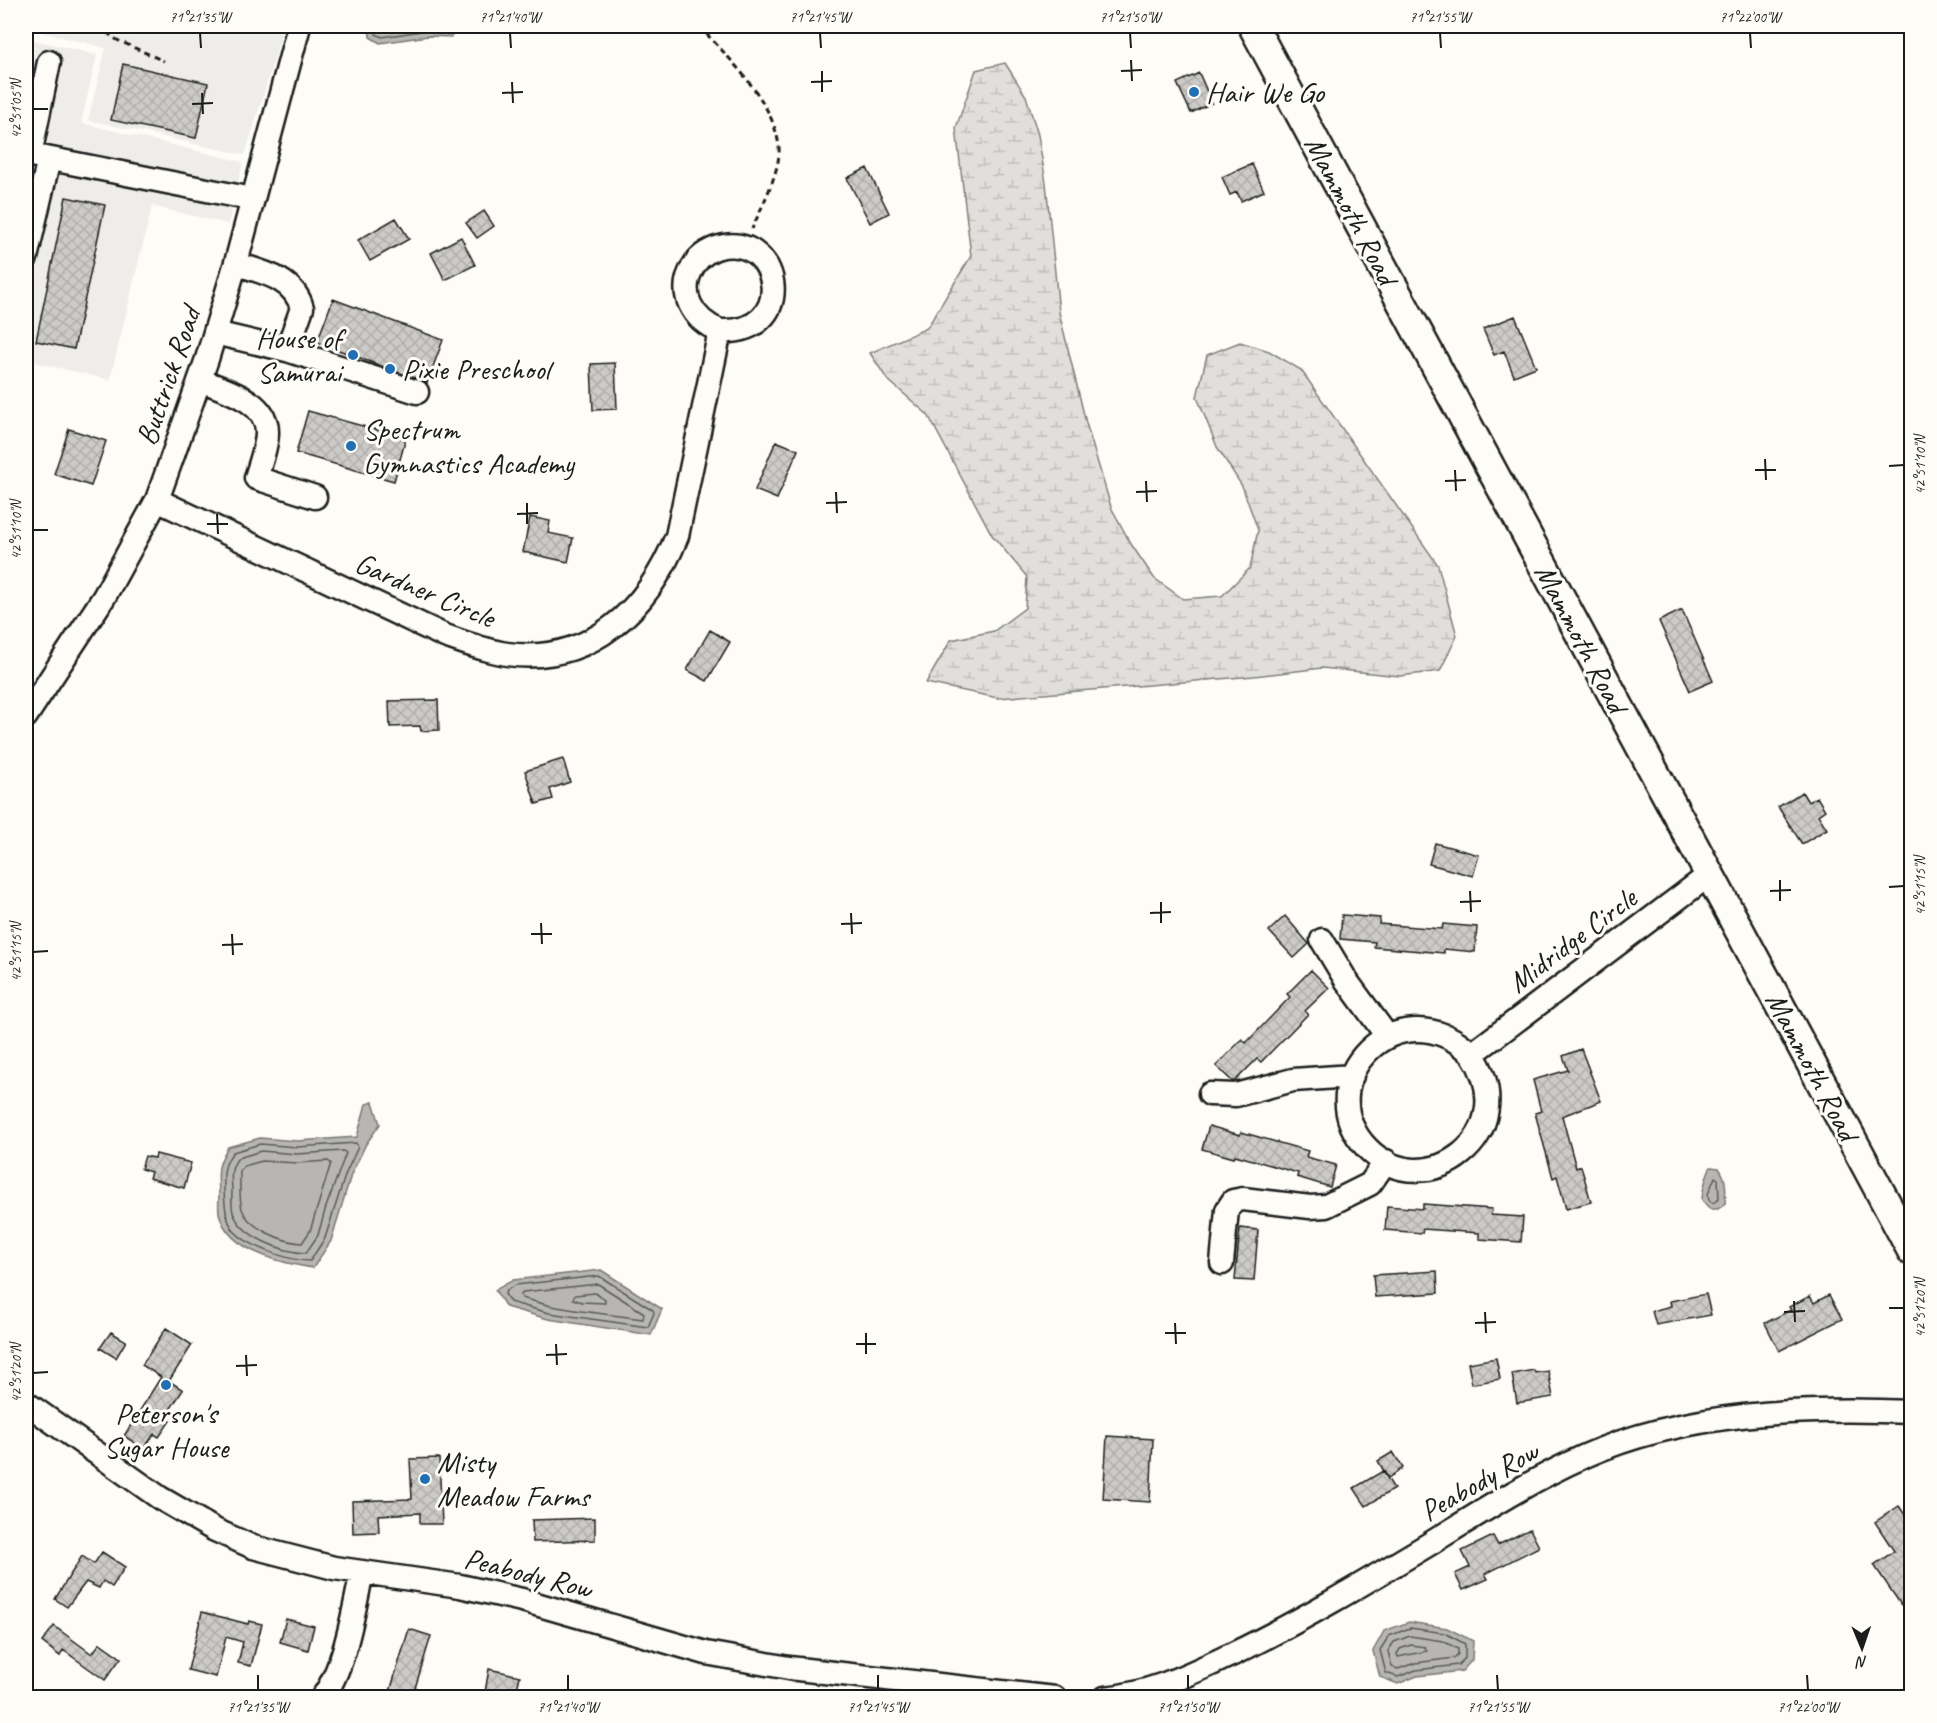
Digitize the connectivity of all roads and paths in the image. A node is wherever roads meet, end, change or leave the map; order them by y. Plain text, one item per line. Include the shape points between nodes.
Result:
1 (98, 26) edge
2 (299, 26) edge
3 (699, 26) edge
4 (1253, 26) edge
5 (164, 61) dead end
6 (49, 62) dead end
7 (35, 156) edge
8 (252, 199) junction
9 (744, 248) junction
10 (26, 258) edge
11 (236, 264) junction
12 (720, 331) junction
13 (215, 333) junction
14 (286, 350) junction
15 (200, 380) junction
16 (417, 392) dead end
17 (315, 497) dead end
18 (158, 500) junction
19 (26, 716) edge
20 (1709, 875) junction
21 (1322, 940) dead end
22 (1387, 1036) junction
23 (1472, 1054) junction
24 (1352, 1076) junction
25 (1210, 1094) dead end
26 (1386, 1161) junction
27 (1911, 1251) edge
28 (1222, 1263) dead end
29 (26, 1402) edge
30 (1911, 1412) edge
31 (362, 1572) junction
32 (1175, 1690) edge
33 (322, 1698) edge
34 (1055, 1698) edge
35 (1105, 1698) edge

1 - 5 path via 117,40
2 - 8 street, Buttrick Road
3 - 9 path via 768,110 779,148 775,176
4 - 20 main road, Mammoth Road
6 - 7 street
7 - 8 street
7 - 10 street
8 - 11 street, Buttrick Road
9 - 12 street via 767,265 774,293 770,307 749,328
9 - 12 street via 730,245 704,254 688,277 687,291 693,311 708,326
11 - 13 street, Buttrick Road
11 - 14 street via 282,281 300,300 302,308
12 - 18 street, Gardner Circle via 677,536 667,559 654,583 633,608 607,631 576,646 542,654 507,654 445,636
13 - 14 street
13 - 15 street, Buttrick Road
14 - 16 street
15 - 17 street via 243,399 262,414 267,434 256,478
15 - 18 street, Buttrick Road
18 - 19 street, Buttrick Road via 104,597
20 - 23 street, Midridge Circle
20 - 27 main road, Mammoth Road
21 - 22 street
22 - 23 street via 1409,1030 1437,1031
22 - 24 street via 1361,1057
23 - 26 street via 1485,1077 1488,1104 1474,1141 1454,1159 1429,1168 1402,1167
24 - 25 street via 1293,1080 1236,1095
24 - 26 street via 1348,1097 1352,1124 1367,1148
26 - 28 street via 1370,1185 1326,1206 1233,1201 1227,1210
29 - 31 street, Peabody Row via 160,1498 215,1530 253,1547
30 - 32 street, Peabody Row via 1861,1409 1774,1414 1689,1424 1626,1440 1539,1479
31 - 33 street via 338,1666
31 - 34 street, Peabody Row via 460,1586 522,1600 706,1653 789,1668
32 - 35 street, Peabody Row

